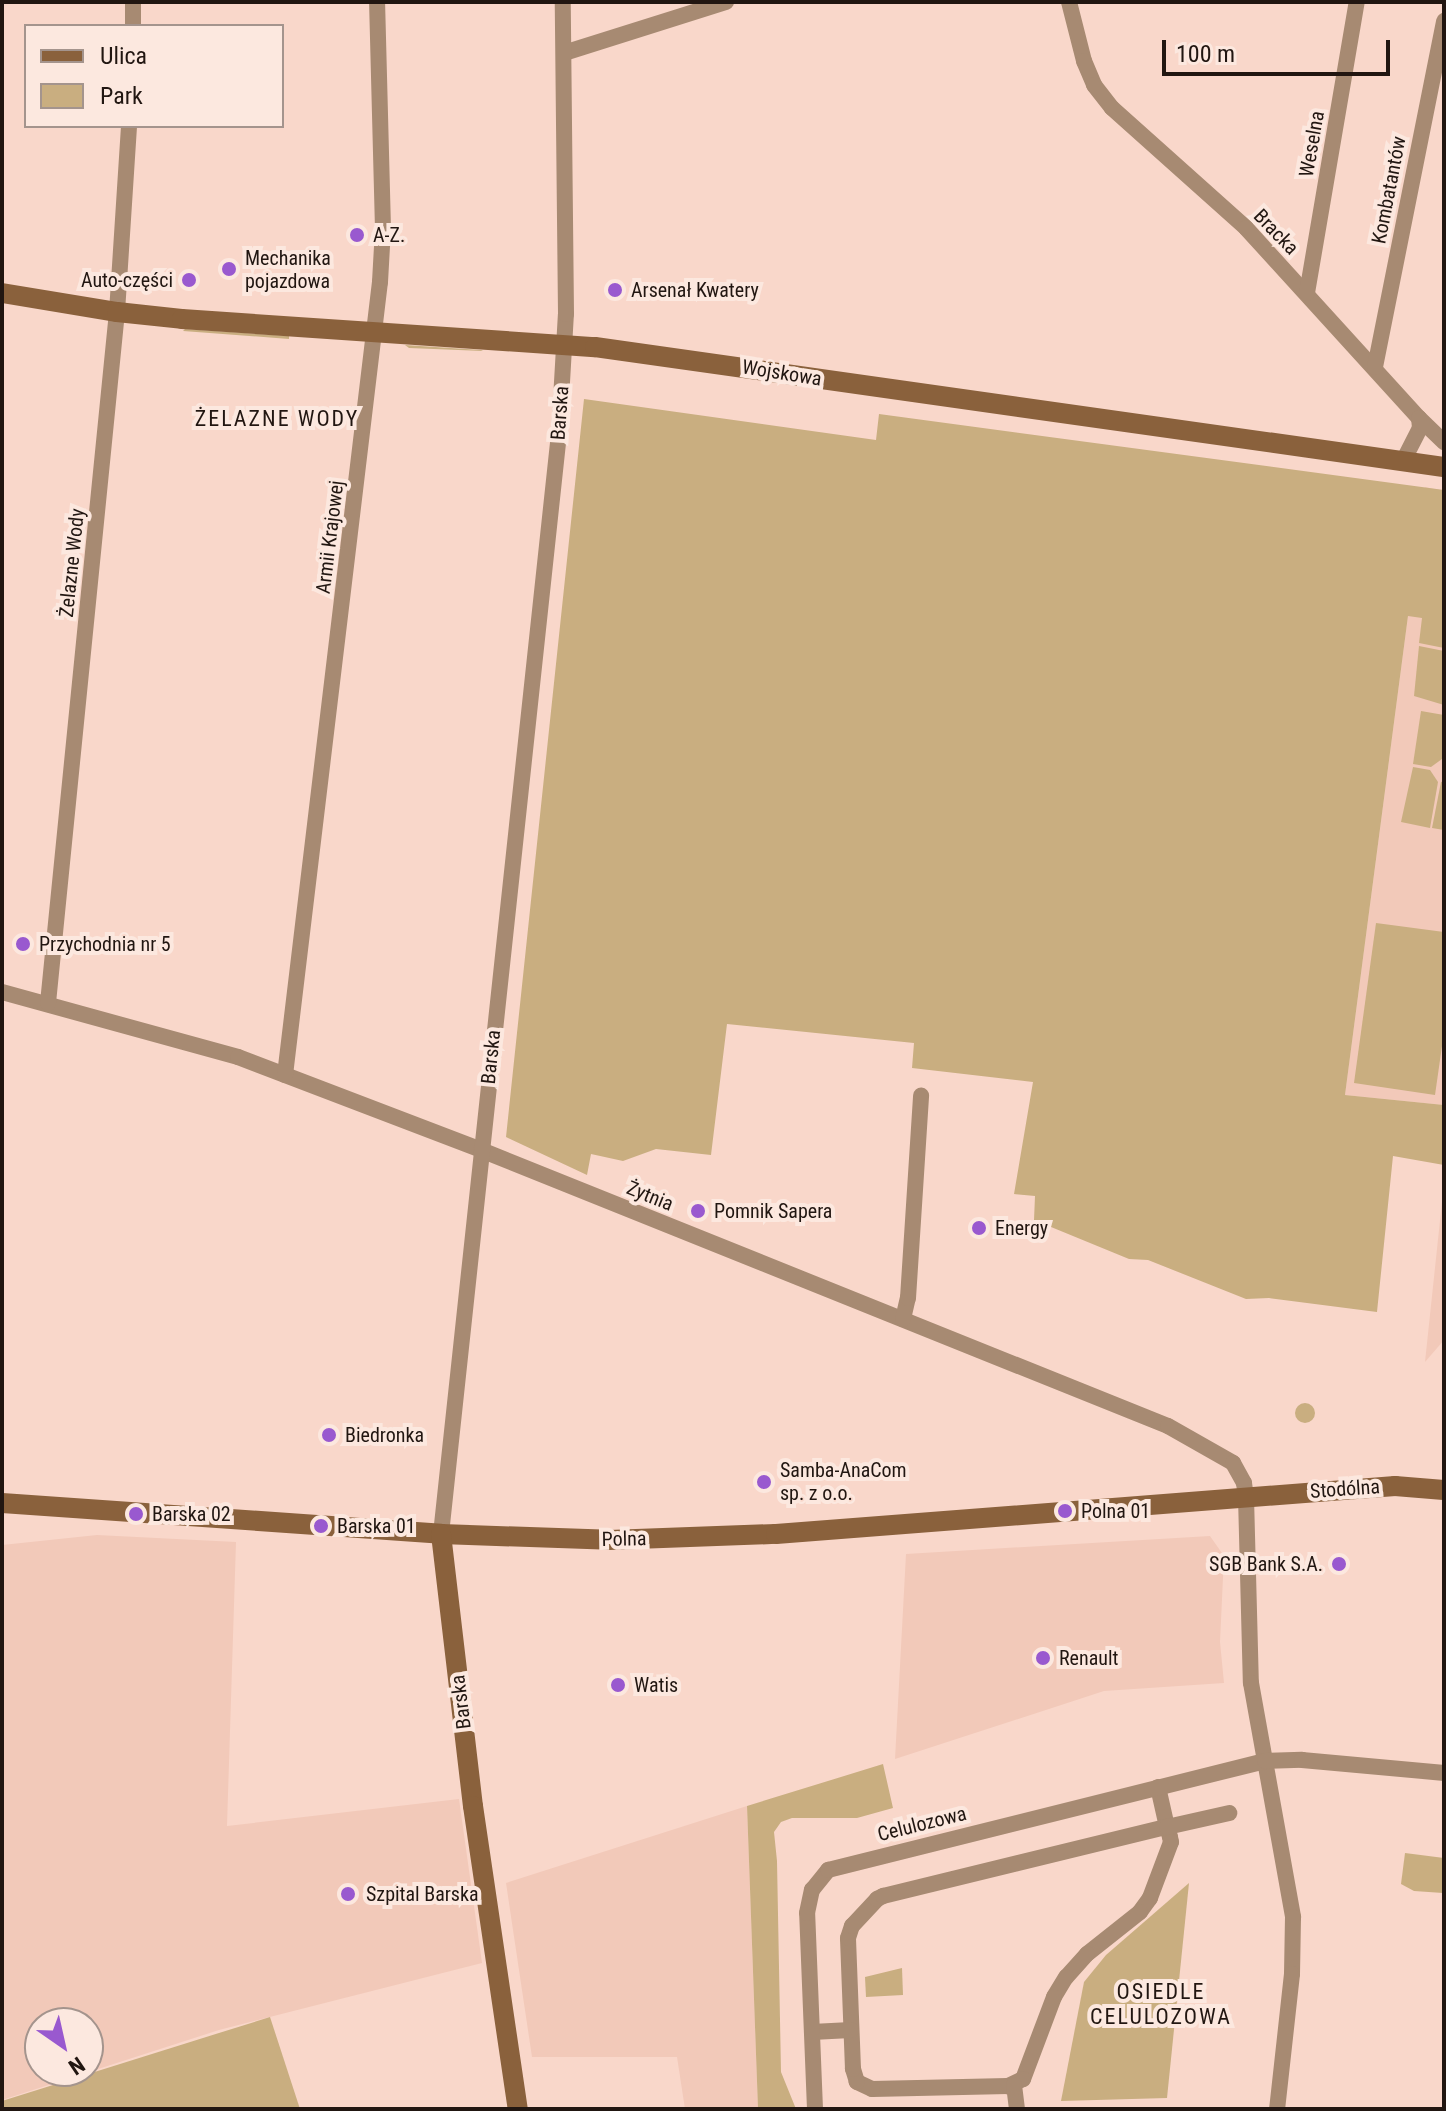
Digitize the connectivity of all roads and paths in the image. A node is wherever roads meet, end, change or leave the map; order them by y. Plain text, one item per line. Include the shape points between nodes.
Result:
1 (133, 2) edge
2 (377, 2) edge
3 (563, 2) edge
4 (726, 2) edge
5 (1069, 2) edge
6 (1357, 2) edge
7 (1444, 21) edge
8 (133, 24) edge
9 (564, 53) junction
10 (129, 128) edge
11 (2, 293) edge
12 (1307, 293) junction
13 (117, 312) junction
14 (374, 333) junction
15 (565, 344) junction
16 (1375, 367) junction
17 (1419, 418) junction
18 (1444, 442) edge
19 (1403, 461) junction
20 (1444, 467) edge
21 (2, 992) edge
22 (48, 1003) junction
23 (285, 1075) junction
24 (921, 1095) dead end
25 (481, 1150) junction
26 (903, 1319) junction
27 (1444, 1490) edge
28 (1246, 1497) junction
29 (2, 1503) edge
30 (441, 1534) junction
31 (1265, 1761) junction
32 (1444, 1773) edge
33 (1158, 1787) junction
34 (1229, 1813) dead end
35 (1167, 1827) junction
36 (851, 2030) junction
37 (812, 2032) junction
38 (1014, 2085) junction
39 (518, 2109) edge
40 (815, 2109) edge
41 (1017, 2109) edge
42 (1277, 2109) edge

1 - 8 street
2 - 14 street, Armii Krajowej via 383,229
3 - 9 street, Barska
4 - 9 street
5 - 12 street, Bracka via 1094,85 1112,108 1246,228
6 - 12 street, Weselna
7 - 16 street, Kombatantów
9 - 15 street, Barska
10 - 13 street, Żelazne Wody
11 - 13 street, Wojskowa
12 - 16 street, Bracka
13 - 14 street, Wojskowa
13 - 22 street, Żelazne Wody
14 - 15 street, Wojskowa
14 - 23 street, Armii Krajowej
15 - 19 street, Wojskowa
15 - 25 street, Barska via 545,589
16 - 17 street, Bracka
17 - 18 street, Bracka
17 - 19 street via 1420,428
19 - 20 street, Wojskowa
21 - 22 street, Żytnia
22 - 23 street, Żytnia
23 - 25 street, Żytnia
24 - 26 street
25 - 26 street, Żytnia
25 - 30 street, Barska
26 - 28 street, Żytnia via 1189,1435 1233,1463
27 - 28 street, Stodólna via 1395,1486
28 - 30 street, Polna via 701,1538
28 - 31 street via 1248,1651
29 - 30 street, Polna
30 - 39 street, Barska via 473,1806
31 - 32 street, Celulozowa
31 - 33 street, Celulozowa
31 - 42 street via 1294,1932
33 - 35 street
33 - 37 street, Celulozowa via 828,1870 808,1900
34 - 35 street
35 - 36 street via 877,1899 849,1933
35 - 38 street via 1170,1847 1147,1903 1066,1977 1027,2075
36 - 37 street
36 - 38 street via 853,2074 865,2088
37 - 40 street, Celulozowa
38 - 41 street

